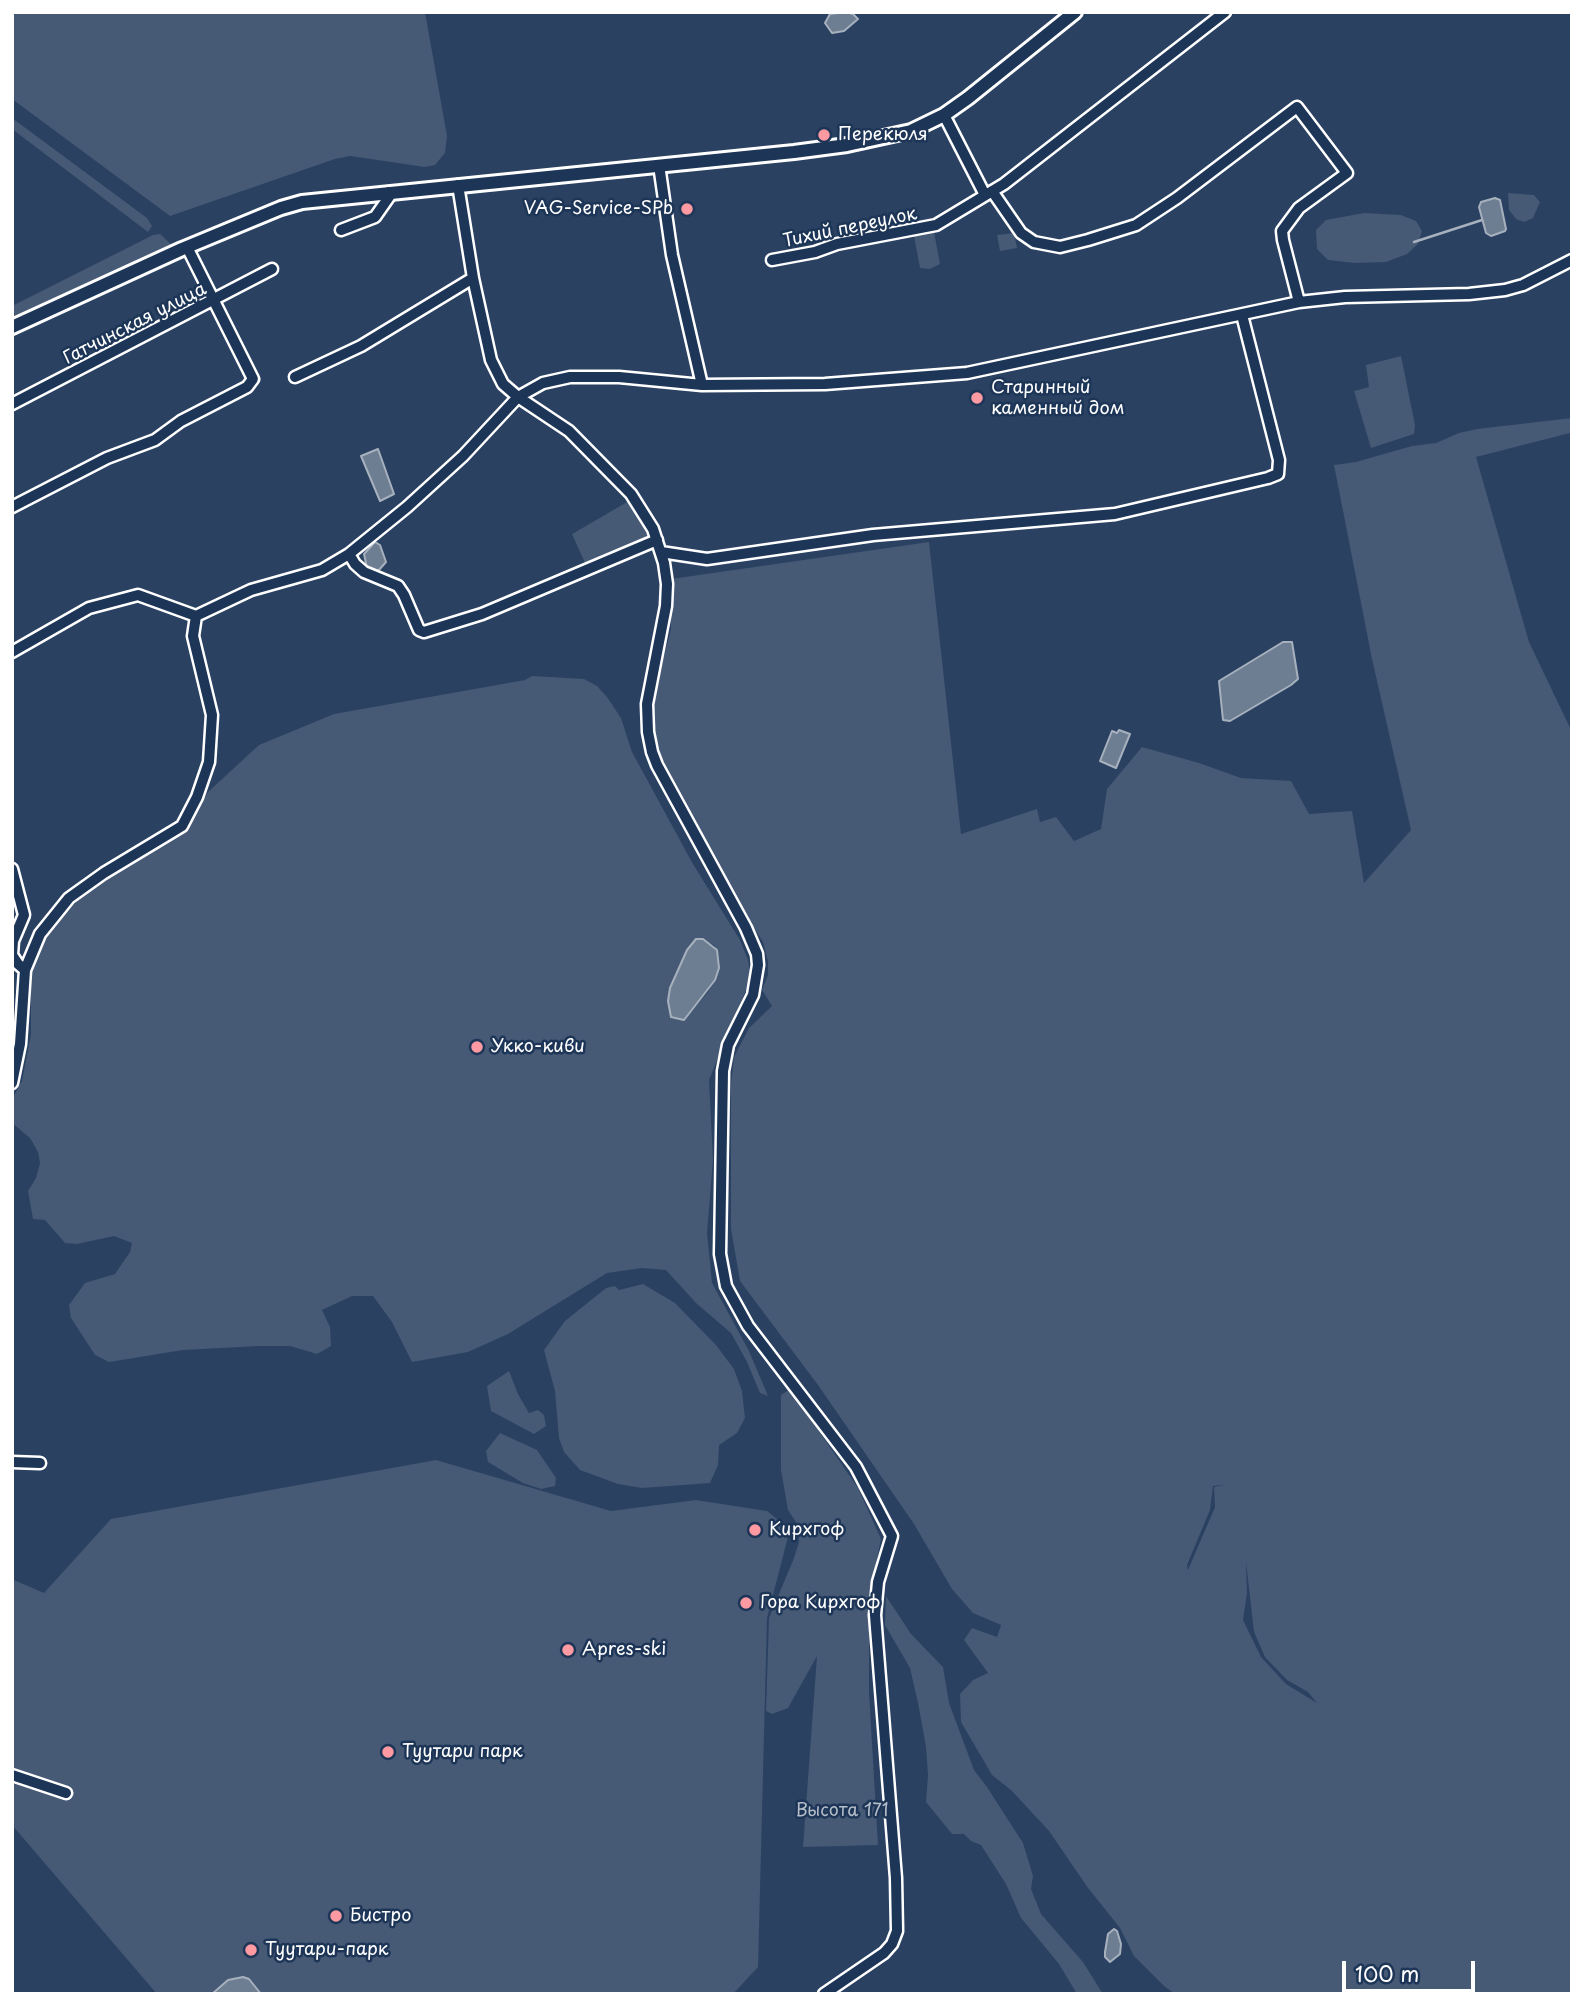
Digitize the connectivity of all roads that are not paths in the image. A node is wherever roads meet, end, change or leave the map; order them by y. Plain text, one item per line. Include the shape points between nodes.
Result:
1 (1075, 12) edge
2 (1225, 12) edge
3 (944, 115) junction
4 (659, 165) junction
5 (458, 185) junction
6 (389, 192) junction
7 (989, 193) junction
8 (341, 230) dead end
9 (187, 247) junction
10 (772, 260) dead end
11 (1572, 260) edge
12 (272, 269) dead end
13 (473, 278) junction
14 (212, 302) junction
15 (1299, 302) junction
16 (1242, 315) junction
17 (12, 327) edge
18 (295, 377) dead end
19 (702, 385) junction
20 (517, 397) junction
21 (12, 404) edge
22 (12, 507) edge
23 (657, 541) junction
24 (661, 552) junction
25 (349, 554) junction
26 (196, 616) junction
27 (12, 652) edge
28 (12, 869) edge
29 (25, 970) junction
30 (16, 1042) edge
31 (12, 1083) edge
32 (12, 1462) edge
33 (40, 1463) dead end
34 (12, 1775) edge
35 (66, 1793) dead end
36 (824, 1994) edge

1 - 3 street
2 - 7 street
3 - 4 street via 911,131 847,145
3 - 7 street
4 - 5 street
4 - 19 street via 672,255
5 - 6 street
5 - 13 street
6 - 8 street via 375,217
6 - 9 street via 302,202
7 - 10 street, Тихий переулок via 936,225
7 - 15 street via 1034,242 1060,247 1087,240 1136,225 1297,107 1347,173 1299,208 1282,231
9 - 14 street
9 - 17 street
11 - 15 street via 1505,290
12 - 14 street, Гатчинская улица
13 - 18 street via 361,346
13 - 20 street via 491,360 503,384
14 - 21 street, Гатчинская улица
14 - 22 street via 253,379 247,387 155,440 107,458
15 - 16 street
16 - 19 street via 967,373 825,384
16 - 24 street via 1279,460 1278,474 1115,514 873,535 707,559
19 - 20 street via 570,377 544,383
20 - 23 street via 569,431 600,460 631,494
20 - 25 street via 463,456
23 - 24 street
23 - 25 street via 482,614 424,632 419,631 398,586 364,572
24 - 36 street via 667,584 647,704 652,752 757,954 753,995 728,1045 723,1071 722,1271 748,1326 856,1467 892,1536 878,1582 875,1615 897,1878 897,1931 884,1953
25 - 26 street via 323,570 251,590
26 - 27 street via 138,595 89,608
26 - 29 street via 193,636 212,715 209,762 188,817 182,826 69,898 40,934
28 - 29 street via 24,915 12,955
29 - 30 street
30 - 31 street
32 - 33 street
34 - 35 street

